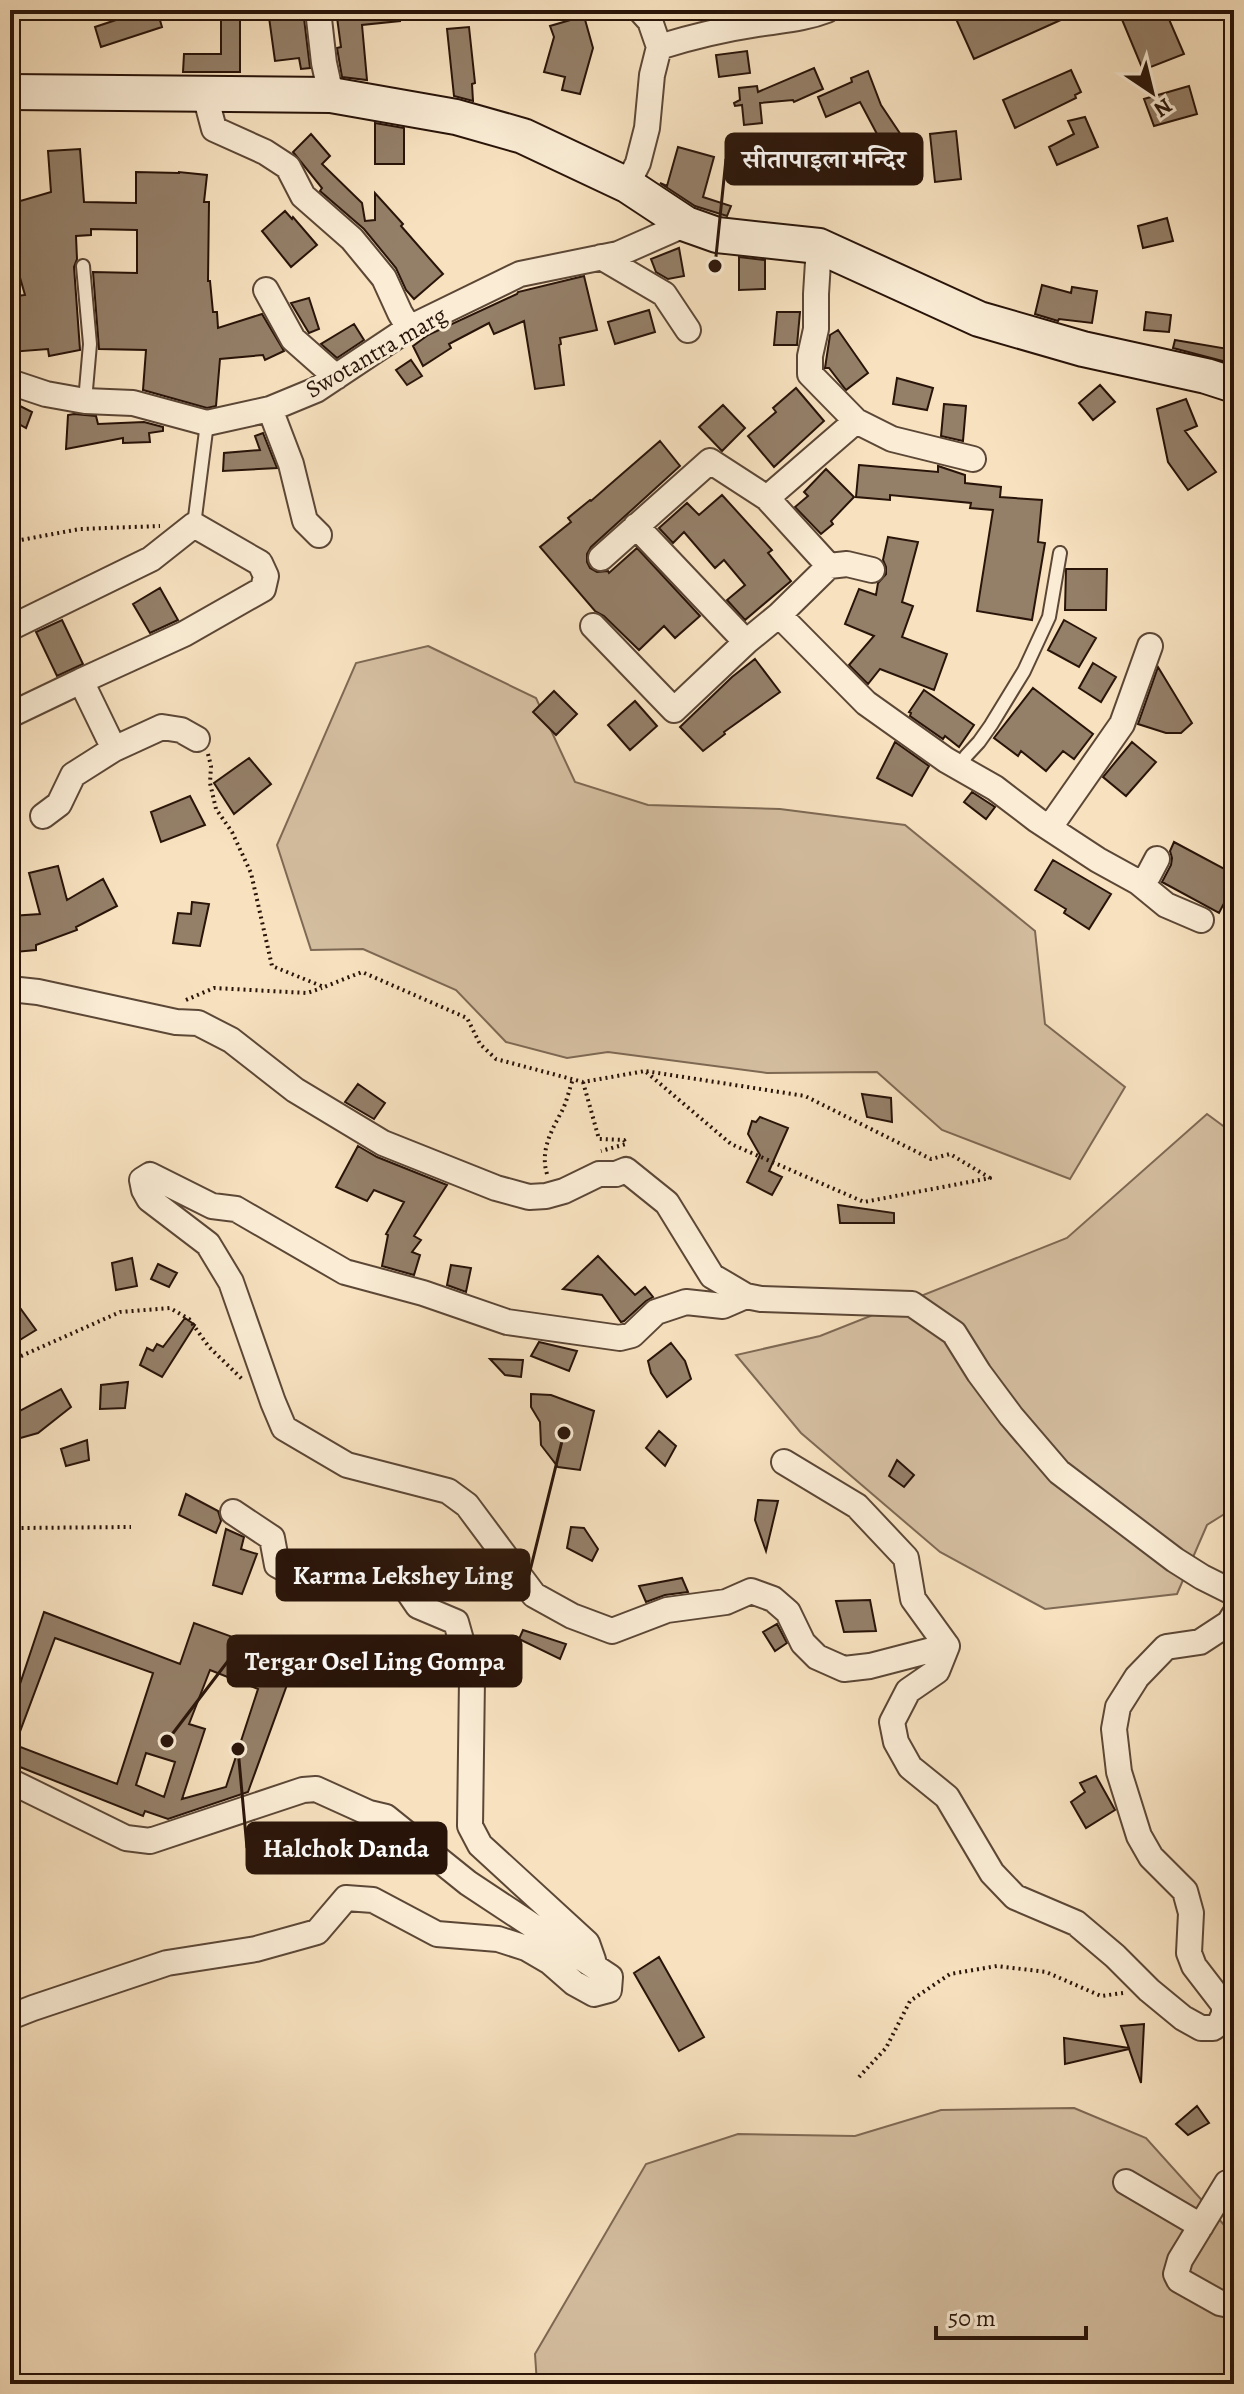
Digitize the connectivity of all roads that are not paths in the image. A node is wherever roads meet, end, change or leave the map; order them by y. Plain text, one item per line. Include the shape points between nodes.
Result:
1 (318, 10) edge
2 (640, 10) edge
3 (827, 10) edge
4 (758, 17) edge
5 (659, 47) junction
6 (10, 92) edge
7 (205, 95) junction
8 (331, 95) junction
9 (627, 185) junction
10 (686, 224) junction
11 (819, 246) junction
12 (601, 257) junction
13 (83, 266) dead end
14 (266, 290) dead end
15 (409, 328) junction
16 (688, 330) dead end
17 (336, 377) junction
18 (10, 382) edge
19 (1234, 385) edge
20 (85, 401) junction
21 (270, 409) junction
22 (856, 421) junction
23 (207, 423) junction
24 (973, 459) dead end
25 (767, 498) junction
26 (194, 525) junction
27 (636, 526) junction
28 (319, 535) dead end
29 (1060, 553) dead end
30 (601, 558) dead end
31 (829, 566) junction
32 (872, 570) dead end
33 (779, 615) junction
34 (593, 626) dead end
35 (10, 628) edge
36 (746, 642) junction
37 (1150, 646) dead end
38 (81, 681) junction
39 (10, 715) edge
40 (197, 739) road end
41 (114, 749) junction
42 (946, 760) junction
43 (43, 816) dead end
44 (1050, 827) junction
45 (1157, 859) dead end
46 (1138, 882) junction
47 (1201, 920) dead end
48 (10, 989) edge
49 (746, 1296) junction
50 (784, 1462) dead end
51 (233, 1512) dead end
52 (1234, 1593) edge
53 (1234, 1615) edge
54 (947, 1646) junction
55 (10, 1781) edge
56 (595, 1966) junction
57 (10, 2017) edge
58 (1126, 2182) dead end
59 (1227, 2183) dead end
60 (1201, 2226) junction
61 (1234, 2306) edge

1 - 8 street
2 - 5 street
3 - 4 street via 791,20
4 - 5 street
5 - 9 street via 647,128
6 - 7 main road
7 - 8 main road
7 - 15 street via 214,129 288,167 303,196 352,239 384,278
8 - 9 main road via 456,117 523,136
9 - 10 main road
10 - 11 main road via 717,235
10 - 12 street, Swotantra marg
11 - 19 main road via 979,319
11 - 22 street via 810,374
12 - 15 street, Swotantra marg via 520,274
12 - 16 street via 664,294
13 - 20 lane via 90,344
14 - 17 street via 293,339
15 - 17 street, Swotantra marg
17 - 21 street, Swotantra marg
18 - 20 street, Swotantra marg
20 - 23 street, Swotantra marg via 133,403
21 - 23 street, Swotantra marg
21 - 28 street via 305,521
22 - 24 street via 892,439
22 - 25 street
23 - 26 lane
25 - 27 street via 710,461
25 - 31 street
26 - 35 street via 151,559
26 - 38 street via 260,563 266,576 263,589 184,634
27 - 30 street
27 - 36 street
29 - 42 lane via 1049,617 1024,671 964,762
31 - 32 street
31 - 33 street
33 - 36 street
33 - 42 street via 866,703
34 - 36 street via 674,710
37 - 44 street via 1122,724
38 - 39 street
38 - 41 street
40 - 41 street via 162,727
41 - 43 street via 73,775 59,804
42 - 44 street
44 - 46 street
45 - 46 street
46 - 47 street via 1166,905
48 - 49 street via 198,1023 383,1143 496,1188 529,1197 552,1195 599,1174 626,1170 667,1203 712,1276
49 - 52 street via 912,1304 954,1333 1011,1416 1059,1472 1175,1560
49 - 54 street via 723,1306 686,1302 656,1312 632,1335 620,1338 507,1322 345,1272 236,1209 212,1206 150,1175 142,1180 149,1199 208,1244 231,1282 284,1428 347,1465 448,1491 467,1505 534,1595 612,1631 667,1610 726,1602 751,1591 788,1612 803,1643 817,1657 844,1669
50 - 54 street via 857,1506 906,1558 913,1599
51 - 56 street via 272,1538 277,1565 316,1586 403,1584 418,1606 456,1622 472,1679 470,1826 480,1845 587,1943
53 - 54 street via 1200,1642 1166,1647 1137,1677 1118,1707 1114,1729 1119,1772 1139,1836 1151,1857 1185,1891 1191,1913 1189,1953 1224,2005 1220,2023 1213,2028 1183,2018 1076,1923 1015,1897 992,1873 947,1797 910,1767 892,1722 908,1691 937,1671
55 - 56 street via 126,1838 150,1841 316,1789 386,1817 468,1883
56 - 57 street via 610,1977 609,1990 594,1994 526,1948 498,1939 437,1934 373,1900 346,1898 317,1932 256,1949 167,1963
58 - 60 street
59 - 60 street
60 - 61 street via 1176,2274 1220,2303

